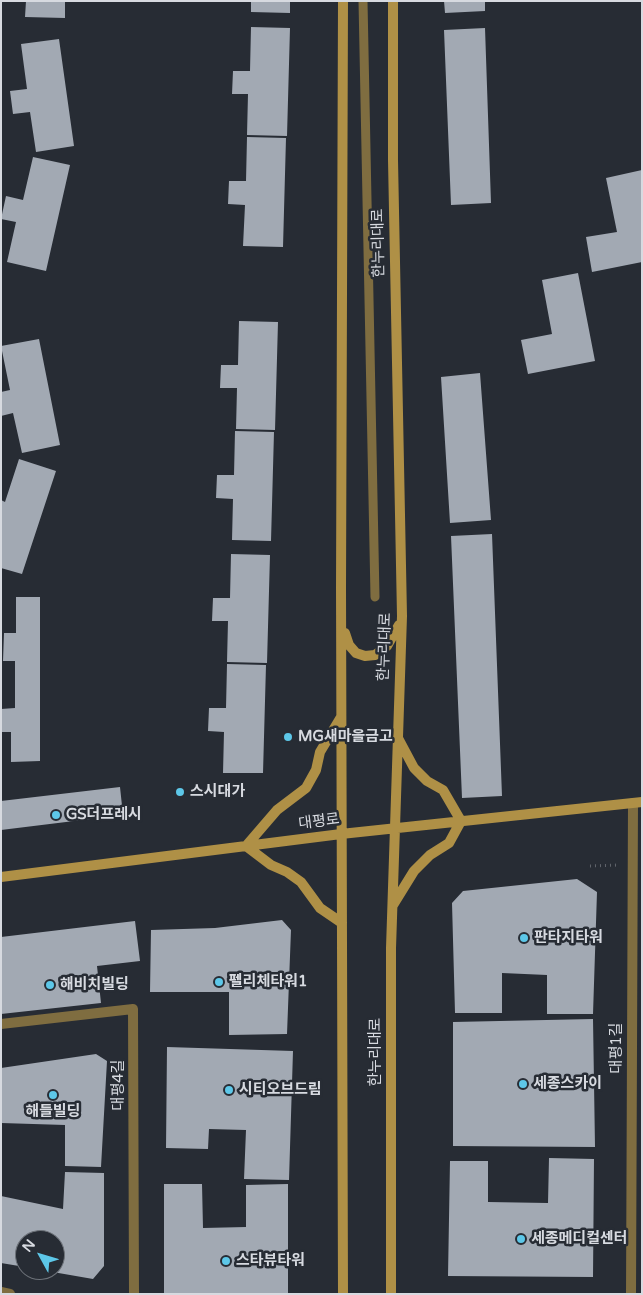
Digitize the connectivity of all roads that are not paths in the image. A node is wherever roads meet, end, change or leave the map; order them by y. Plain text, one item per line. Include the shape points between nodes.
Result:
1 (344, 1) edge
2 (364, 1) edge
3 (393, 1) edge
4 (376, 597) dead end
5 (402, 616) junction
6 (342, 622) junction
7 (342, 716) junction
8 (397, 737) junction
9 (637, 803) edge
10 (461, 822) junction
11 (394, 829) junction
12 (341, 834) junction
13 (246, 846) junction
14 (1, 877) edge
15 (392, 908) junction
16 (342, 923) junction
17 (1, 1024) edge
18 (1, 1292) edge
19 (10, 1294) edge
20 (134, 1294) edge
21 (343, 1294) edge
22 (391, 1294) edge
23 (631, 1294) edge

1 - 6 street
2 - 4 lane
3 - 5 street, 한누리대로
5 - 6 street via 397,632 387,646 365,656 356,653 349,645
5 - 8 street, 한누리대로
6 - 7 street
7 - 12 street
7 - 13 street via 320,752 316,770 306,788 276,810
8 - 10 street via 414,768 443,790
8 - 11 street, 한누리대로
9 - 10 street, 대평로
9 - 23 street, 대평1길 via 632,864
10 - 11 street, 대평로
10 - 15 street via 449,843 414,871
11 - 12 street, 대평로
11 - 15 street, 한누리대로
12 - 13 street, 대평로
12 - 16 street
13 - 14 street, 대평로
13 - 16 street via 270,865 301,882 320,908
15 - 22 street, 한누리대로
16 - 21 street
17 - 20 street, 대평4길 via 133,1009
18 - 19 street

